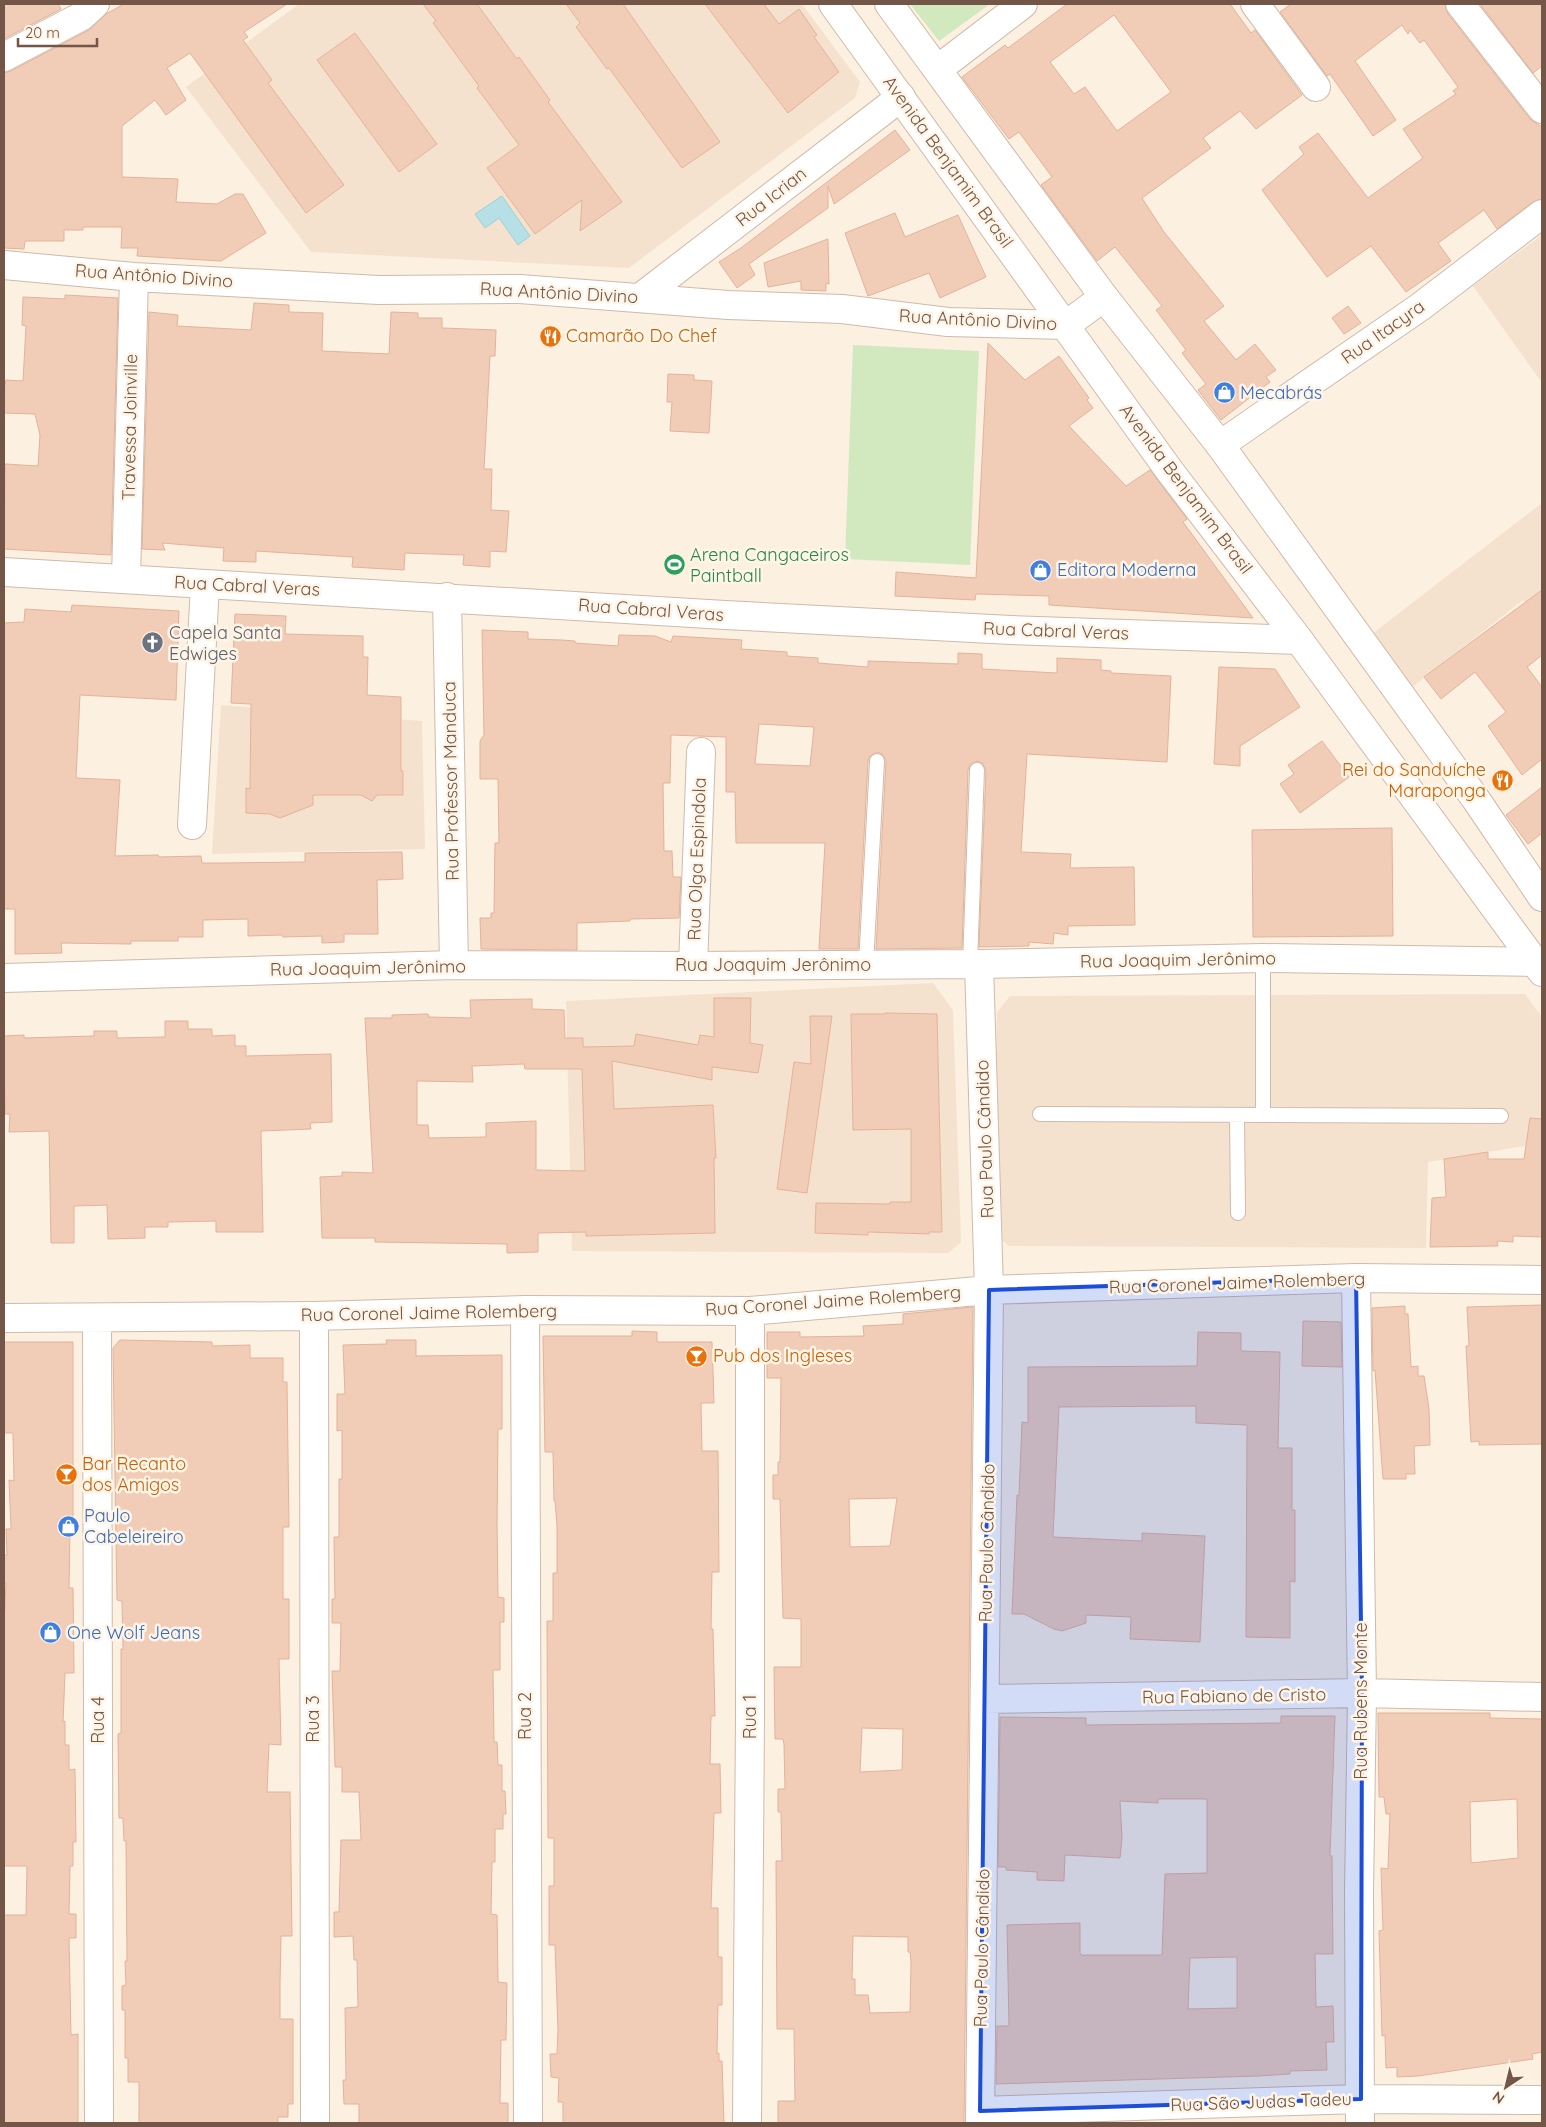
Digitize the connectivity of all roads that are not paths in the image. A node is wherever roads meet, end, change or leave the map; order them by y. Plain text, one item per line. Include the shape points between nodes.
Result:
1 (833, 4) edge
2 (889, 4) edge
3 (1023, 4) edge
4 (1255, 4) edge
5 (1460, 4) edge
6 (85, 8) edge
7 (4, 57) edge
8 (938, 70) junction
9 (1316, 87) dead end
10 (901, 97) junction
11 (1542, 109) edge
12 (1542, 214) edge
13 (4, 265) edge
14 (134, 276) junction
15 (641, 297) junction
16 (1104, 297) junction
17 (1066, 325) junction
18 (1220, 445) junction
19 (4, 572) edge
20 (126, 578) junction
21 (205, 585) junction
22 (447, 597) junction
23 (1299, 640) junction
24 (701, 752) dead end
25 (877, 762) dead end
26 (977, 770) dead end
27 (192, 825) dead end
28 (1542, 897) edge
29 (1263, 958) junction
30 (975, 964) junction
31 (454, 965) junction
32 (866, 965) junction
33 (693, 966) junction
34 (1540, 966) edge
35 (4, 978) edge
36 (1040, 1114) dead end
37 (1237, 1115) junction
38 (1263, 1115) junction
39 (1501, 1116) dead end
40 (1238, 1213) dead end
41 (1356, 1278) junction
42 (1542, 1280) edge
43 (990, 1290) junction
44 (525, 1310) junction
45 (750, 1311) junction
46 (314, 1316) junction
47 (4, 1318) edge
48 (97, 1318) junction
49 (1362, 1693) junction
50 (1542, 1696) edge
51 (985, 1699) junction
52 (1542, 2100) edge
53 (1360, 2111) edge
54 (980, 2117) edge
55 (99, 2123) edge
56 (315, 2123) edge
57 (528, 2123) edge
58 (747, 2123) edge

1 - 10 street, Avenida Benjamim Brasil
2 - 8 street
3 - 8 street
4 - 9 street
5 - 11 street
6 - 7 street
8 - 16 street
10 - 15 street, Rua Icrian
10 - 17 street, Avenida Benjamim Brasil
12 - 18 street, Rua Itacyra via 1420,307
13 - 14 street, Rua Antônio Divino
14 - 15 street, Rua Antônio Divino via 379,290 520,289
14 - 20 street, Travessa Joinville
15 - 17 street, Rua Antônio Divino via 728,305 842,309 948,322
16 - 17 street, Rua Antônio Divino
16 - 18 street
17 - 23 street, Avenida Benjamim Brasil via 1170,470
18 - 28 street via 1475,798
19 - 20 street, Rua Cabral Veras
20 - 21 street, Rua Cabral Veras
21 - 22 street, Rua Cabral Veras
21 - 27 street
22 - 23 street, Rua Cabral Veras via 1011,630
22 - 31 street, Rua Professor Manduca
23 - 34 street, Avenida Benjamim Brasil
24 - 33 street, Rua Olga Espindola
25 - 32 lane
26 - 30 lane
29 - 30 street, Rua Joaquim Jerônimo
29 - 34 street, Rua Joaquim Jerônimo
29 - 38 lane
30 - 32 street, Rua Joaquim Jerônimo
30 - 43 street, Rua Paulo Cândido
31 - 33 street, Rua Joaquim Jerônimo
31 - 35 street, Rua Joaquim Jerônimo
32 - 33 street, Rua Joaquim Jerônimo
36 - 37 lane
37 - 38 lane
37 - 40 lane
38 - 39 lane
41 - 42 street, Rua Coronel Jaime Rolemberg
41 - 43 street, Rua Coronel Jaime Rolemberg
41 - 49 street, Rua Rubens Monte
43 - 45 street, Rua Coronel Jaime Rolemberg
43 - 51 street, Rua Paulo Cândido
44 - 45 street, Rua Coronel Jaime Rolemberg
44 - 46 street, Rua Coronel Jaime Rolemberg
44 - 57 street, Rua 2
45 - 58 street, Rua 1
46 - 48 street, Rua Coronel Jaime Rolemberg
46 - 56 street, Rua 3
47 - 48 street, Rua Coronel Jaime Rolemberg
48 - 55 street, Rua 4
49 - 50 street, Rua Fabiano de Cristo
49 - 51 street, Rua Fabiano de Cristo
49 - 53 street, Rua Rubens Monte
51 - 54 street, Rua Paulo Cândido
52 - 53 street, Rua São Judas Tadeu
53 - 54 street, Rua São Judas Tadeu

